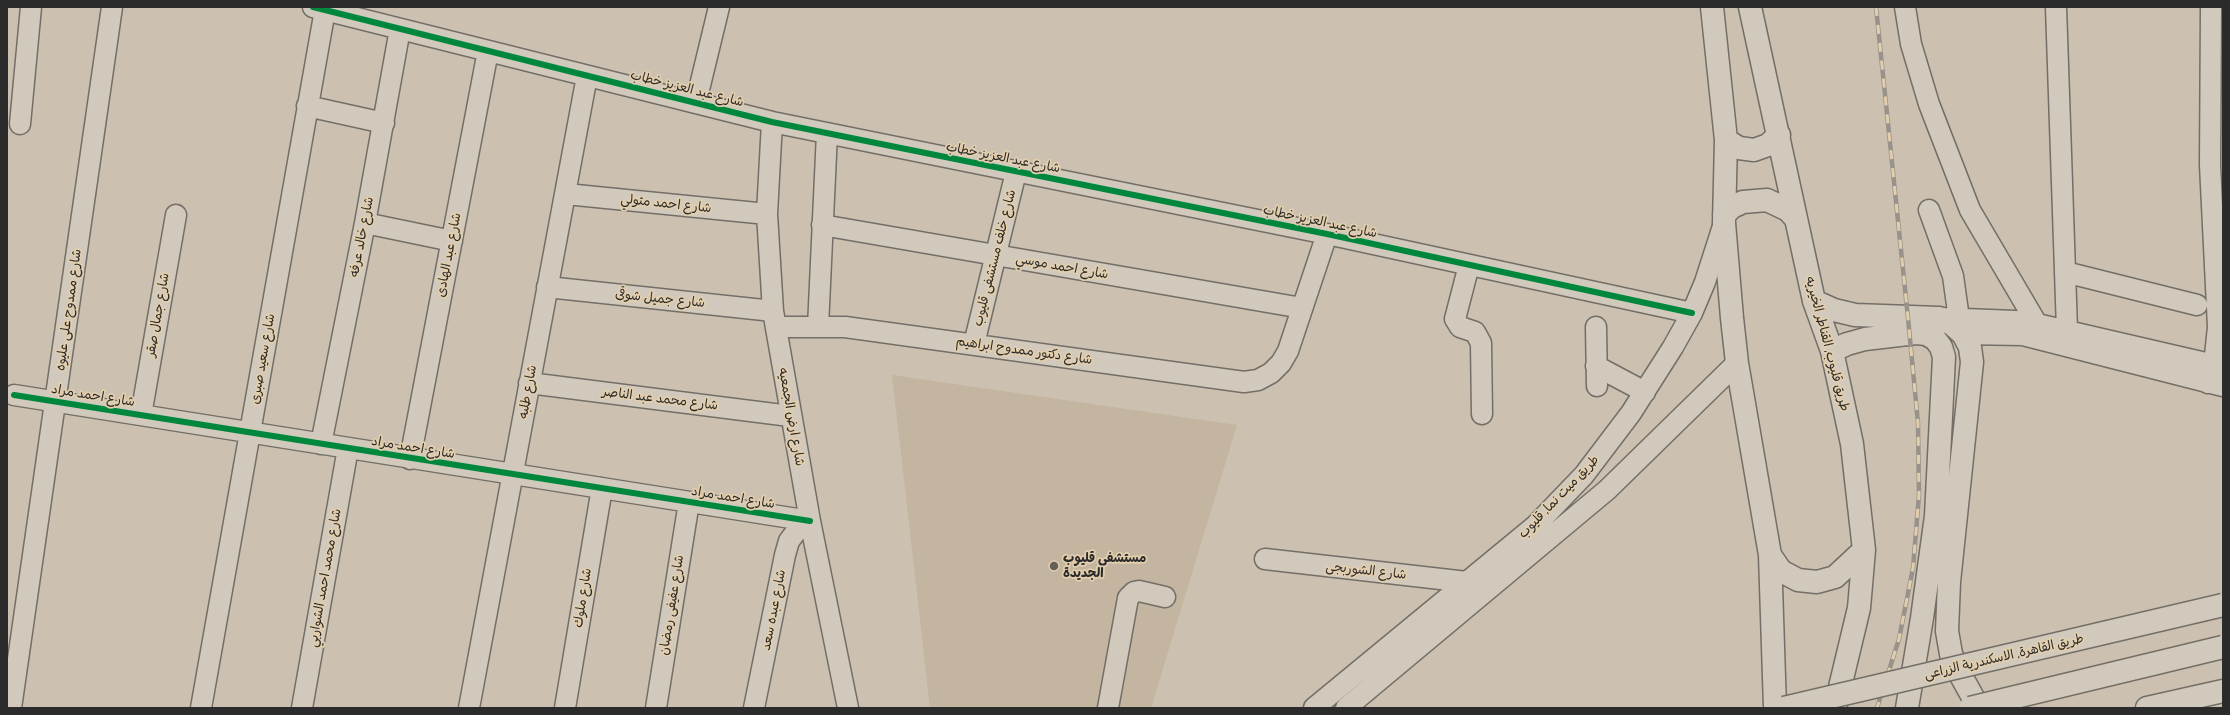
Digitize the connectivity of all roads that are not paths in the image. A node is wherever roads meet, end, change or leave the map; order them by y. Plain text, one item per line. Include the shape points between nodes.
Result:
1 (31, 7) edge
2 (112, 7) edge
3 (719, 7) edge
4 (1712, 7) edge
5 (1750, 7) edge
6 (1905, 7) edge
7 (2056, 7) edge
8 (2211, 7) edge
9 (319, 8) edge
10 (400, 29) junction
11 (488, 51) junction
12 (587, 76) junction
13 (696, 102) junction
14 (307, 106) junction
15 (772, 122) junction
16 (384, 123) junction
17 (20, 124) dead end
18 (826, 133) junction
19 (1779, 136) junction
20 (1726, 140) junction
21 (1016, 172) junction
22 (566, 194) junction
23 (1929, 210) dead end
24 (767, 214) junction
25 (176, 215) dead end
26 (1724, 219) junction
27 (1796, 219) junction
28 (365, 223) junction
29 (822, 225) junction
30 (1327, 234) junction
31 (452, 241) junction
32 (996, 255) junction
33 (1469, 265) junction
34 (2065, 272) junction
35 (547, 287) junction
36 (1814, 301) junction
37 (2220, 303) edge
38 (2196, 305) dead end
39 (1302, 308) junction
40 (1692, 313) junction
41 (774, 319) junction
42 (1954, 324) junction
43 (818, 327) junction
44 (1596, 327) dead end
45 (2068, 330) junction
46 (2036, 331) junction
47 (974, 344) junction
48 (1941, 347) junction
49 (1832, 351) junction
50 (1737, 363) junction
51 (1596, 366) junction
52 (2217, 375) edge
53 (529, 383) junction
54 (1597, 386) dead end
55 (1645, 392) junction
56 (14, 395) dead end
57 (56, 402) junction
58 (1482, 414) dead end
59 (141, 415) junction
60 (790, 416) junction
61 (250, 432) junction
62 (321, 444) junction
63 (348, 448) junction
64 (410, 459) junction
65 (513, 474) junction
66 (602, 488) junction
67 (689, 502) junction
68 (810, 521) junction
69 (1864, 550) junction
70 (1770, 555) junction
71 (1265, 559) dead end
72 (1467, 582) junction
73 (1165, 597) dead end
74 (2223, 605) edge
75 (2223, 647) edge
76 (2223, 691) edge
77 (11, 708) edge
78 (201, 708) edge
79 (302, 708) edge
80 (469, 708) edge
81 (565, 708) edge
82 (656, 708) edge
83 (754, 708) edge
84 (848, 708) edge
85 (1108, 708) edge
86 (1314, 708) edge
87 (1346, 708) edge
88 (1775, 708) edge
89 (1784, 708) edge
90 (1835, 708) edge
91 (1907, 708) edge
92 (1970, 708) edge
93 (1984, 708) edge
94 (2147, 708) edge

1 - 17 street
2 - 57 street, شارع ممدوح على عليوه
3 - 13 street
4 - 20 main road
5 - 19 main road, طريق قليوب, القناطر الخيريه
6 - 46 street via 1911,44 1929,104 1970,210
7 - 34 street
8 - 37 street via 2210,165
9 - 10 street, شارع عبد العزيز خطاب
9 - 14 street, شارع سعيد صبرى
10 - 11 street, شارع عبد العزيز خطاب
10 - 16 street, شارع خالد عرفه
11 - 12 street, شارع عبد العزيز خطاب
11 - 31 street, شارع عبد الهادى
12 - 13 street, شارع عبد العزيز خطاب
12 - 22 street, شارع طلبه
13 - 15 street, شارع عبد العزيز خطاب
14 - 16 street
14 - 61 street, شارع سعيد صبرى
15 - 18 street, شارع عبد العزيز خطاب
15 - 24 street, شارع ارض الجمعيه
16 - 28 street, شارع خالد عرفه
18 - 21 street, شارع عبد العزيز خطاب
18 - 29 street
19 - 20 main road via 1768,146 1754,150 1739,148
19 - 27 main road, طريق قليوب, القناطر الخيريه
20 - 26 main road
21 - 30 street, شارع عبد العزيز خطاب
21 - 32 street, شارع خلف مستشفى قليوب
22 - 24 street, شارع احمد متولي
22 - 35 street, شارع طلبه
23 - 42 street via 1953,276
24 - 41 street, شارع ارض الجمعيه
25 - 59 street, شارع جمال صقر
26 - 27 main road via 1732,207 1743,202 1767,200 1788,210
26 - 40 street, طريق ميت نما, قليوب via 1705,282
26 - 50 main road
27 - 36 main road, طريق قليوب, القناطر الخيريه
28 - 31 street
28 - 62 street, شارع خالد عرفه
29 - 32 street, شارع احمد موسي
29 - 43 street
30 - 33 street, شارع عبد العزيز خطاب
30 - 39 street
31 - 64 street, شارع عبد الهادى
32 - 39 street, شارع احمد موسي
32 - 47 street, شارع خلف مستشفى قليوب
33 - 40 street, شارع عبد العزيز خطاب
33 - 58 street via 1455,319 1460,327 1474,332 1481,343
34 - 38 street
34 - 45 street
35 - 41 street, شارع جميل شوقى
35 - 53 street, شارع طلبه
36 - 42 main road via 1834,310 1855,315
36 - 49 main road, طريق قليوب, القناطر الخيريه
37 - 52 street
39 - 47 street, شارع دكتور ممدوح ابراهيم via 1281,364 1258,380 1244,382
40 - 55 street, طريق ميت نما, قليوب
41 - 43 street, شارع دكتور ممدوح ابراهيم
41 - 60 street, شارع ارض الجمعيه
42 - 46 street via 2006,334
42 - 48 main road
42 - 93 main road via 1970,347 1972,362 1949,582 1947,631 1951,654 1960,674 1975,701
43 - 47 street, شارع دكتور ممدوح ابراهيم via 845,327
44 - 51 street
45 - 46 street
45 - 52 street
46 - 52 street
48 - 49 main road via 1935,339 1926,334 1916,333 1865,339
48 - 91 main road via 1944,357 1936,516
49 - 69 main road, طريق قليوب, القناطر الخيريه via 1852,444
50 - 70 main road
50 - 87 street, طريق ميت نما, قليوب via 1607,490
51 - 54 street
51 - 55 street
53 - 60 street, شارع محمد عبد الناصر
53 - 65 street, شارع طلبه
55 - 72 street, طريق ميت نما, قليوب via 1584,475 1535,526
56 - 57 street, شارع احمد مراد
57 - 59 street, شارع احمد مراد
57 - 77 street, شارع ممدوح على عليوه
59 - 61 street, شارع احمد مراد
60 - 68 street, شارع ارض الجمعيه
61 - 62 street, شارع احمد مراد
61 - 78 street, شارع سعيد صبرى
62 - 63 street, شارع احمد مراد
63 - 64 street, شارع احمد مراد
63 - 79 street, شارع محمد احمد الشواربي
64 - 65 street, شارع احمد مراد
65 - 66 street, شارع احمد مراد
65 - 80 street, شارع طلبه
66 - 67 street, شارع احمد مراد
66 - 81 street, شارع ملوك
67 - 68 street, شارع احمد مراد
67 - 82 street, شارع عفيفى رمضان
68 - 83 street, شارع عبده سعد via 798,529 789,541
68 - 84 street, شارع ارض الجمعيه
69 - 70 main road via 1835,577 1817,582 1798,580 1781,571
69 - 90 main road, طريق قليوب, القناطر الخيريه via 1859,608
70 - 88 main road
71 - 72 street, شارع الشوربجى
72 - 86 street, طريق ميت نما, قليوب
73 - 85 street via 1139,591 1128,598
74 - 89 main road, طريق القاهرة, الاسكندرية الزراعى, bridge
75 - 92 main road, bridge
76 - 94 main road

